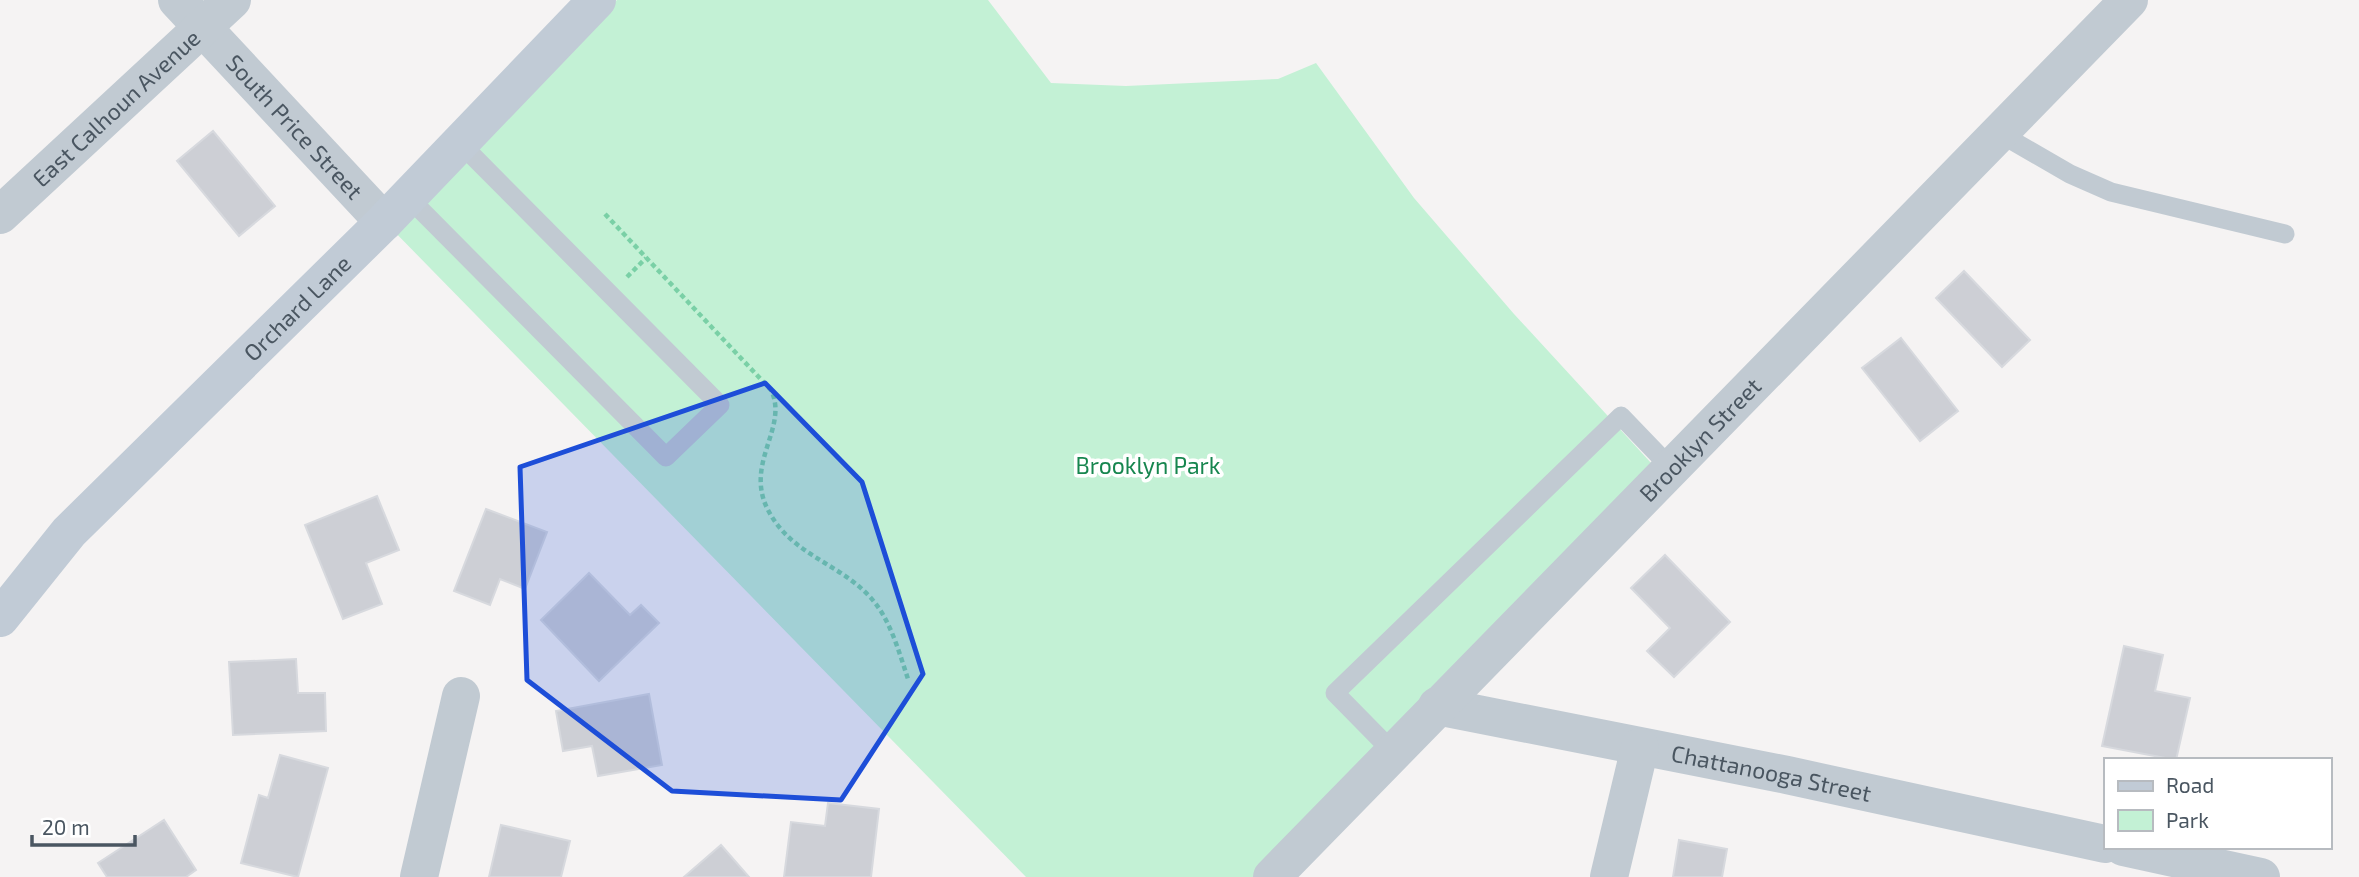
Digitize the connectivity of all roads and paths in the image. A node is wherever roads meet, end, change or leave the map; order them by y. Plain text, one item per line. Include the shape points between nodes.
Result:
1 (177, 0) edge
2 (232, 0) edge
3 (597, 0) edge
4 (2129, 0) edge
5 (202, 28) junction
6 (1999, 133) junction
7 (460, 143) junction
8 (396, 209) junction
9 (605, 214) dead end
10 (0, 215) edge
11 (2285, 234) dead end
12 (1671, 468) junction
13 (0, 618) edge
14 (908, 679) dead end
15 (461, 696) dead end
16 (1437, 706) junction
17 (1640, 747) junction
18 (1393, 752) junction
19 (2104, 844) edge
20 (2132, 849) edge
21 (2256, 876) edge
22 (419, 877) edge
23 (1272, 877) edge
24 (1609, 877) edge

1 - 5 street, South Price Street
2 - 5 street, East Calhoun Avenue
3 - 7 street, Orchard Lane
4 - 6 street, Brooklyn Street
5 - 8 street, South Price Street
5 - 10 street, East Calhoun Avenue
6 - 11 lane via 2111,192
6 - 12 street, Brooklyn Street
7 - 8 street, Orchard Lane
7 - 8 lane via 720,405 666,457
8 - 13 street, Orchard Lane via 69,532
9 - 14 path via 771,390 777,414 762,461 764,500 774,521 796,544 852,579 873,599
12 - 16 street, Brooklyn Street
12 - 18 lane via 1621,416 1335,693
15 - 22 street
16 - 17 street, Chattanooga Street
16 - 18 street, Brooklyn Street
17 - 19 street, Chattanooga Street
17 - 24 street
18 - 23 street, Brooklyn Street
20 - 21 street

